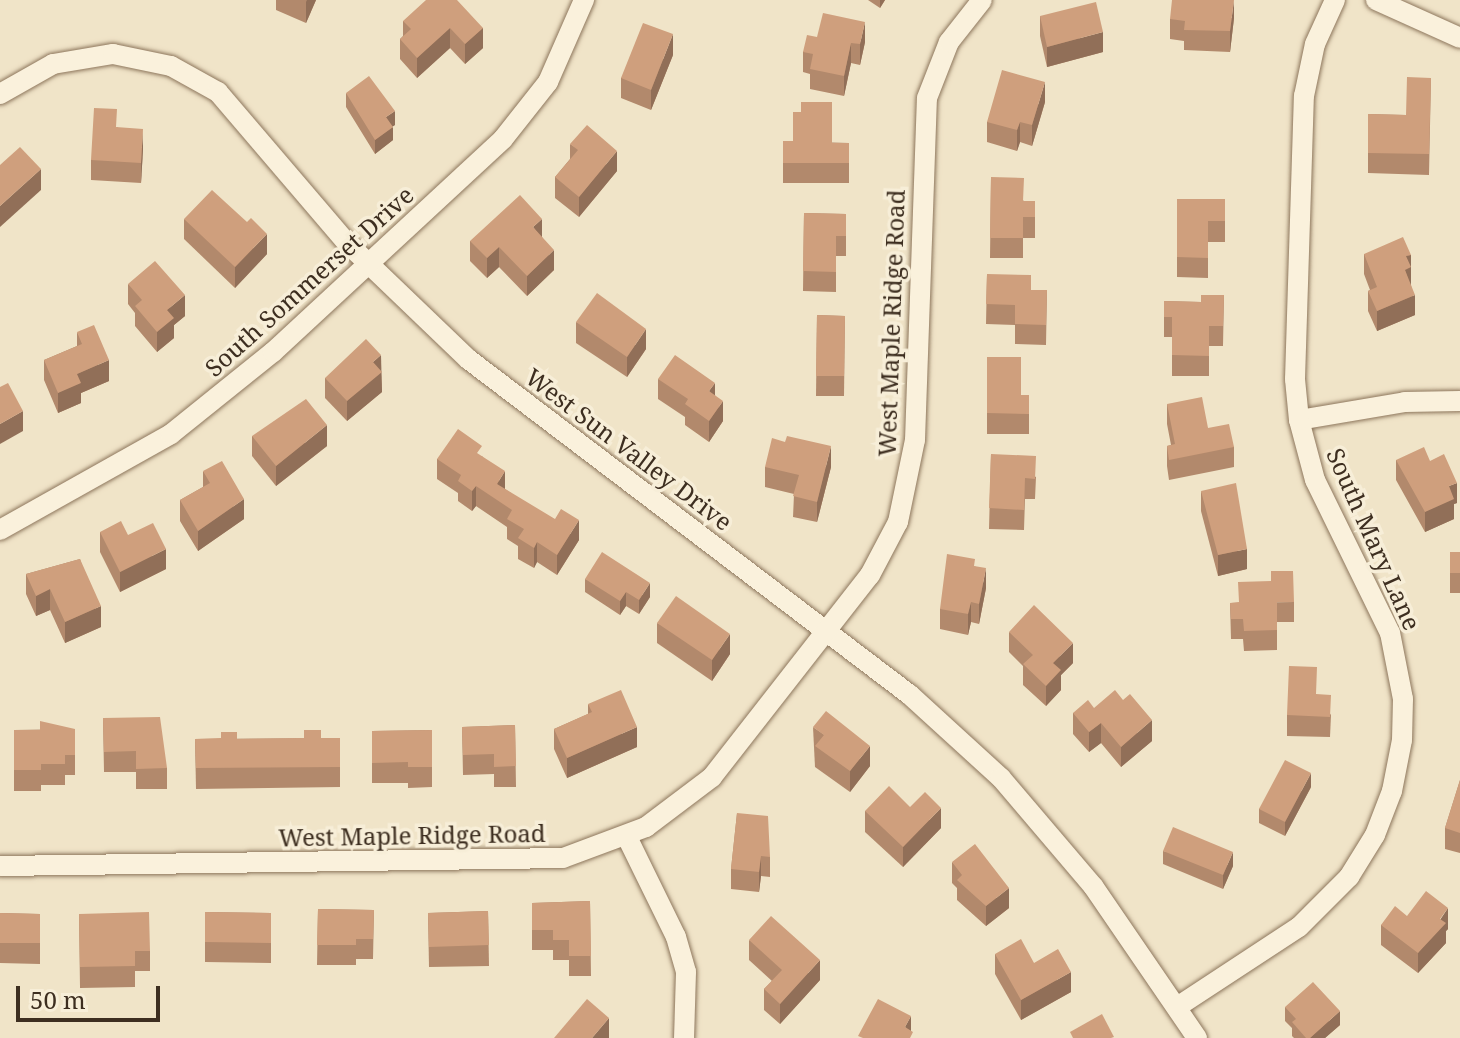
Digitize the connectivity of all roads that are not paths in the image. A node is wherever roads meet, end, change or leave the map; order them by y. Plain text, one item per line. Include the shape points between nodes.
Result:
1 (584, 0) edge
2 (982, 0) edge
3 (1335, 0) edge
4 (1376, 0) edge
5 (1460, 38) edge
6 (0, 94) edge
7 (368, 264) junction
8 (1460, 401) edge
9 (1299, 420) junction
10 (0, 530) edge
11 (827, 631) junction
12 (627, 837) junction
13 (0, 866) edge
14 (1177, 1007) junction
15 (684, 1038) edge
16 (1197, 1038) edge

1 - 7 street, South Sommerset Drive via 567,48 525,114
2 - 11 street, West Maple Ridge Road via 937,67 923,126 915,440 905,503 882,557
3 - 9 street, South Mary Lane via 1315,44 1304,96 1295,379
4 - 5 street
6 - 7 street, West Sun Valley Drive via 53,64 101,54 146,59 191,75 240,111
7 - 10 street, South Sommerset Drive via 226,393 171,434
7 - 11 street, West Sun Valley Drive via 468,359
8 - 9 street via 1405,402
9 - 14 street, South Mary Lane via 1315,480 1380,608 1397,660 1403,715 1396,777 1375,835 1331,897 1299,927
11 - 12 street, West Maple Ridge Road via 712,777
11 - 14 street, West Sun Valley Drive via 910,695 1001,778 1093,886
12 - 13 street, West Maple Ridge Road via 587,853 523,862
12 - 15 street via 676,937 686,972
14 - 16 street, West Sun Valley Drive

